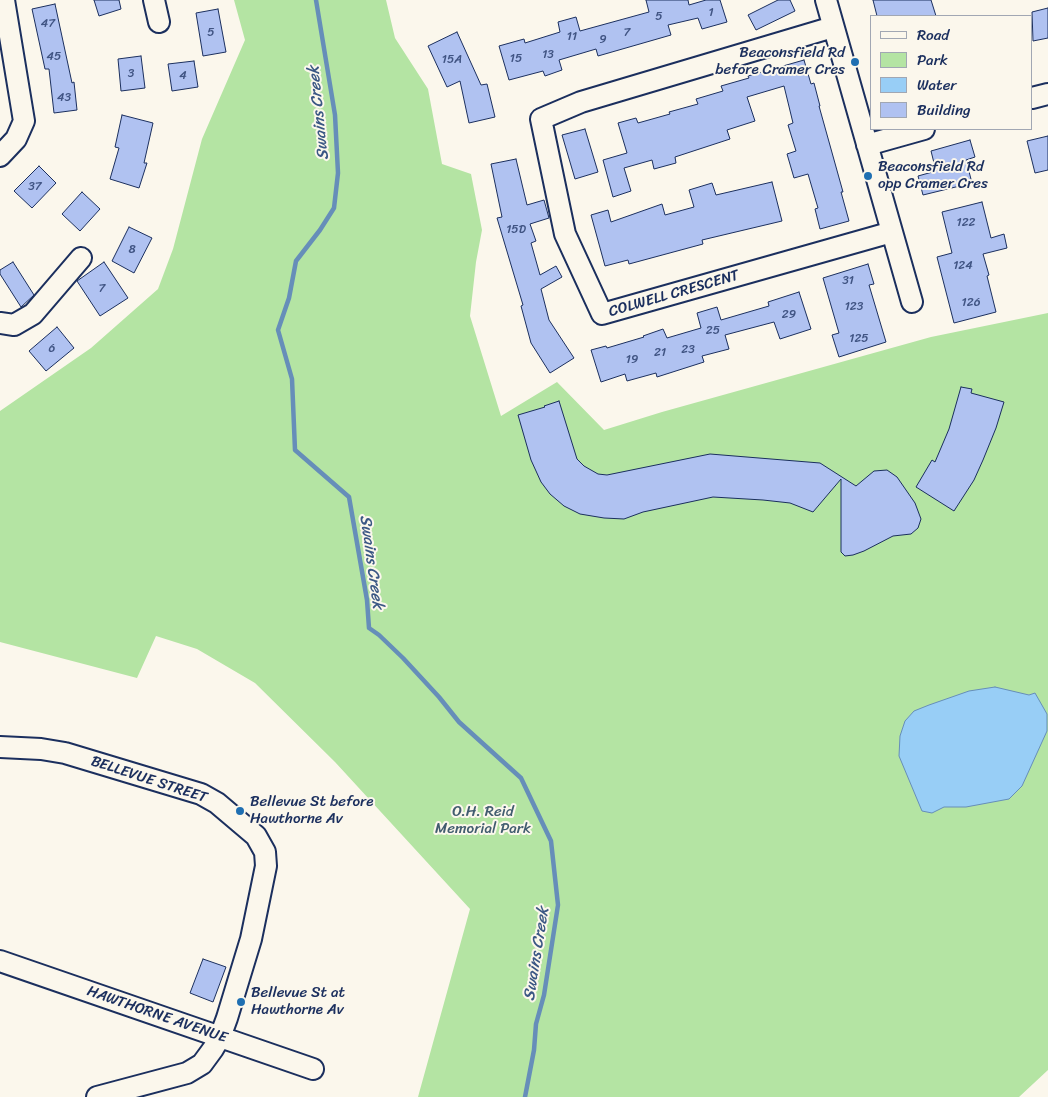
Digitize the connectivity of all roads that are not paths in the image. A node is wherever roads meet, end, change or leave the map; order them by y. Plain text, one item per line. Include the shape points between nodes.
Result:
1 (4, 0) edge
2 (154, 0) edge
3 (826, 0) edge
4 (159, 22) dead end
5 (833, 27) junction
6 (1048, 94) edge
7 (1033, 98) edge
8 (920, 130) edge
9 (867, 145) junction
10 (0, 156) edge
11 (892, 232) junction
12 (81, 258) dead end
13 (912, 302) dead end
14 (0, 323) edge
15 (0, 747) edge
16 (0, 961) edge
17 (220, 1037) junction
18 (313, 1069) dead end
19 (97, 1097) edge

1 - 10 street via 24,122 16,139
2 - 4 street
3 - 5 street
5 - 9 street
5 - 11 street, COLWELL CRESCENT via 581,102 541,119 566,234 602,314
6 - 7 street
8 - 9 street
9 - 11 street
11 - 13 street
12 - 14 street via 32,314 14,325
15 - 17 street, BELLEVUE STREET via 65,753 201,794 217,803 256,836 265,852 266,866 251,939
16 - 17 street, HAWTHORNE AVENUE
17 - 18 street, HAWTHORNE AVENUE
17 - 19 street, BELLEVUE STREET via 208,1057 194,1070

